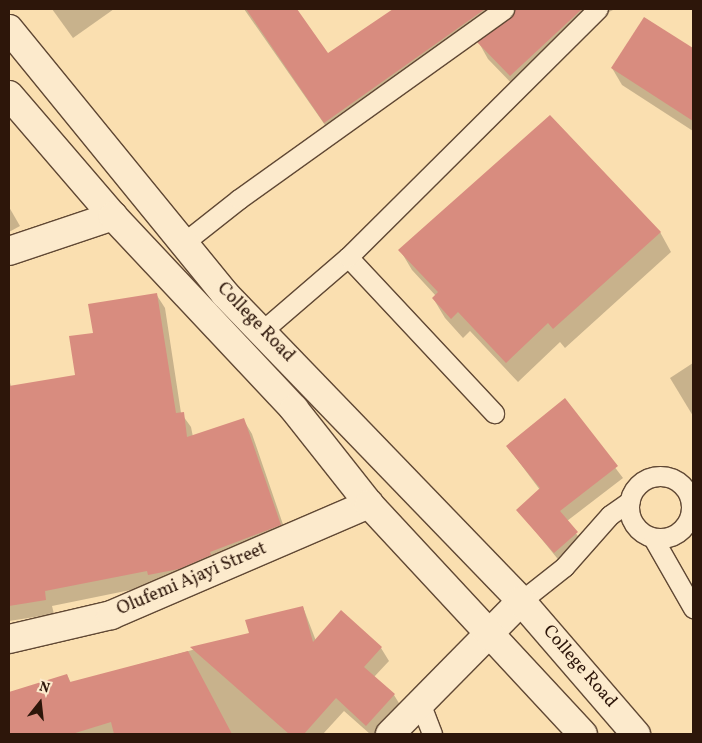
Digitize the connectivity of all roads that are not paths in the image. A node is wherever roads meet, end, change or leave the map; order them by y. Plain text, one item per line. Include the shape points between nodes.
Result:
1 (504, 9) edge
2 (598, 9) edge
3 (9, 29) edge
4 (9, 95) edge
5 (113, 216) junction
6 (182, 244) junction
7 (9, 252) edge
8 (348, 257) junction
9 (262, 331) junction
10 (494, 413) dead end
11 (630, 501) junction
12 (370, 504) junction
13 (653, 538) junction
14 (521, 601) junction
15 (693, 608) edge
16 (488, 632) junction
17 (9, 639) edge
18 (421, 705) junction
19 (390, 734) edge
20 (432, 734) edge
21 (583, 734) edge
22 (636, 734) edge

1 - 6 lane via 325,136
2 - 8 lane
3 - 6 main road, College Road
4 - 5 main road, College Road
5 - 7 main road
5 - 12 main road, College Road via 294,410
6 - 9 main road, College Road
8 - 9 lane
8 - 10 lane
9 - 14 main road, College Road
11 - 13 lane via 634,524
11 - 13 lane via 634,490 654,477 666,477 686,491 691,502 686,525 677,534
11 - 14 lane via 610,515 564,566
12 - 16 main road, College Road
12 - 17 main road, Olufemi Ajayi Street via 111,615
13 - 15 lane
14 - 16 main road
14 - 22 main road, College Road
16 - 18 main road
16 - 21 main road, College Road
18 - 19 main road
18 - 20 lane

